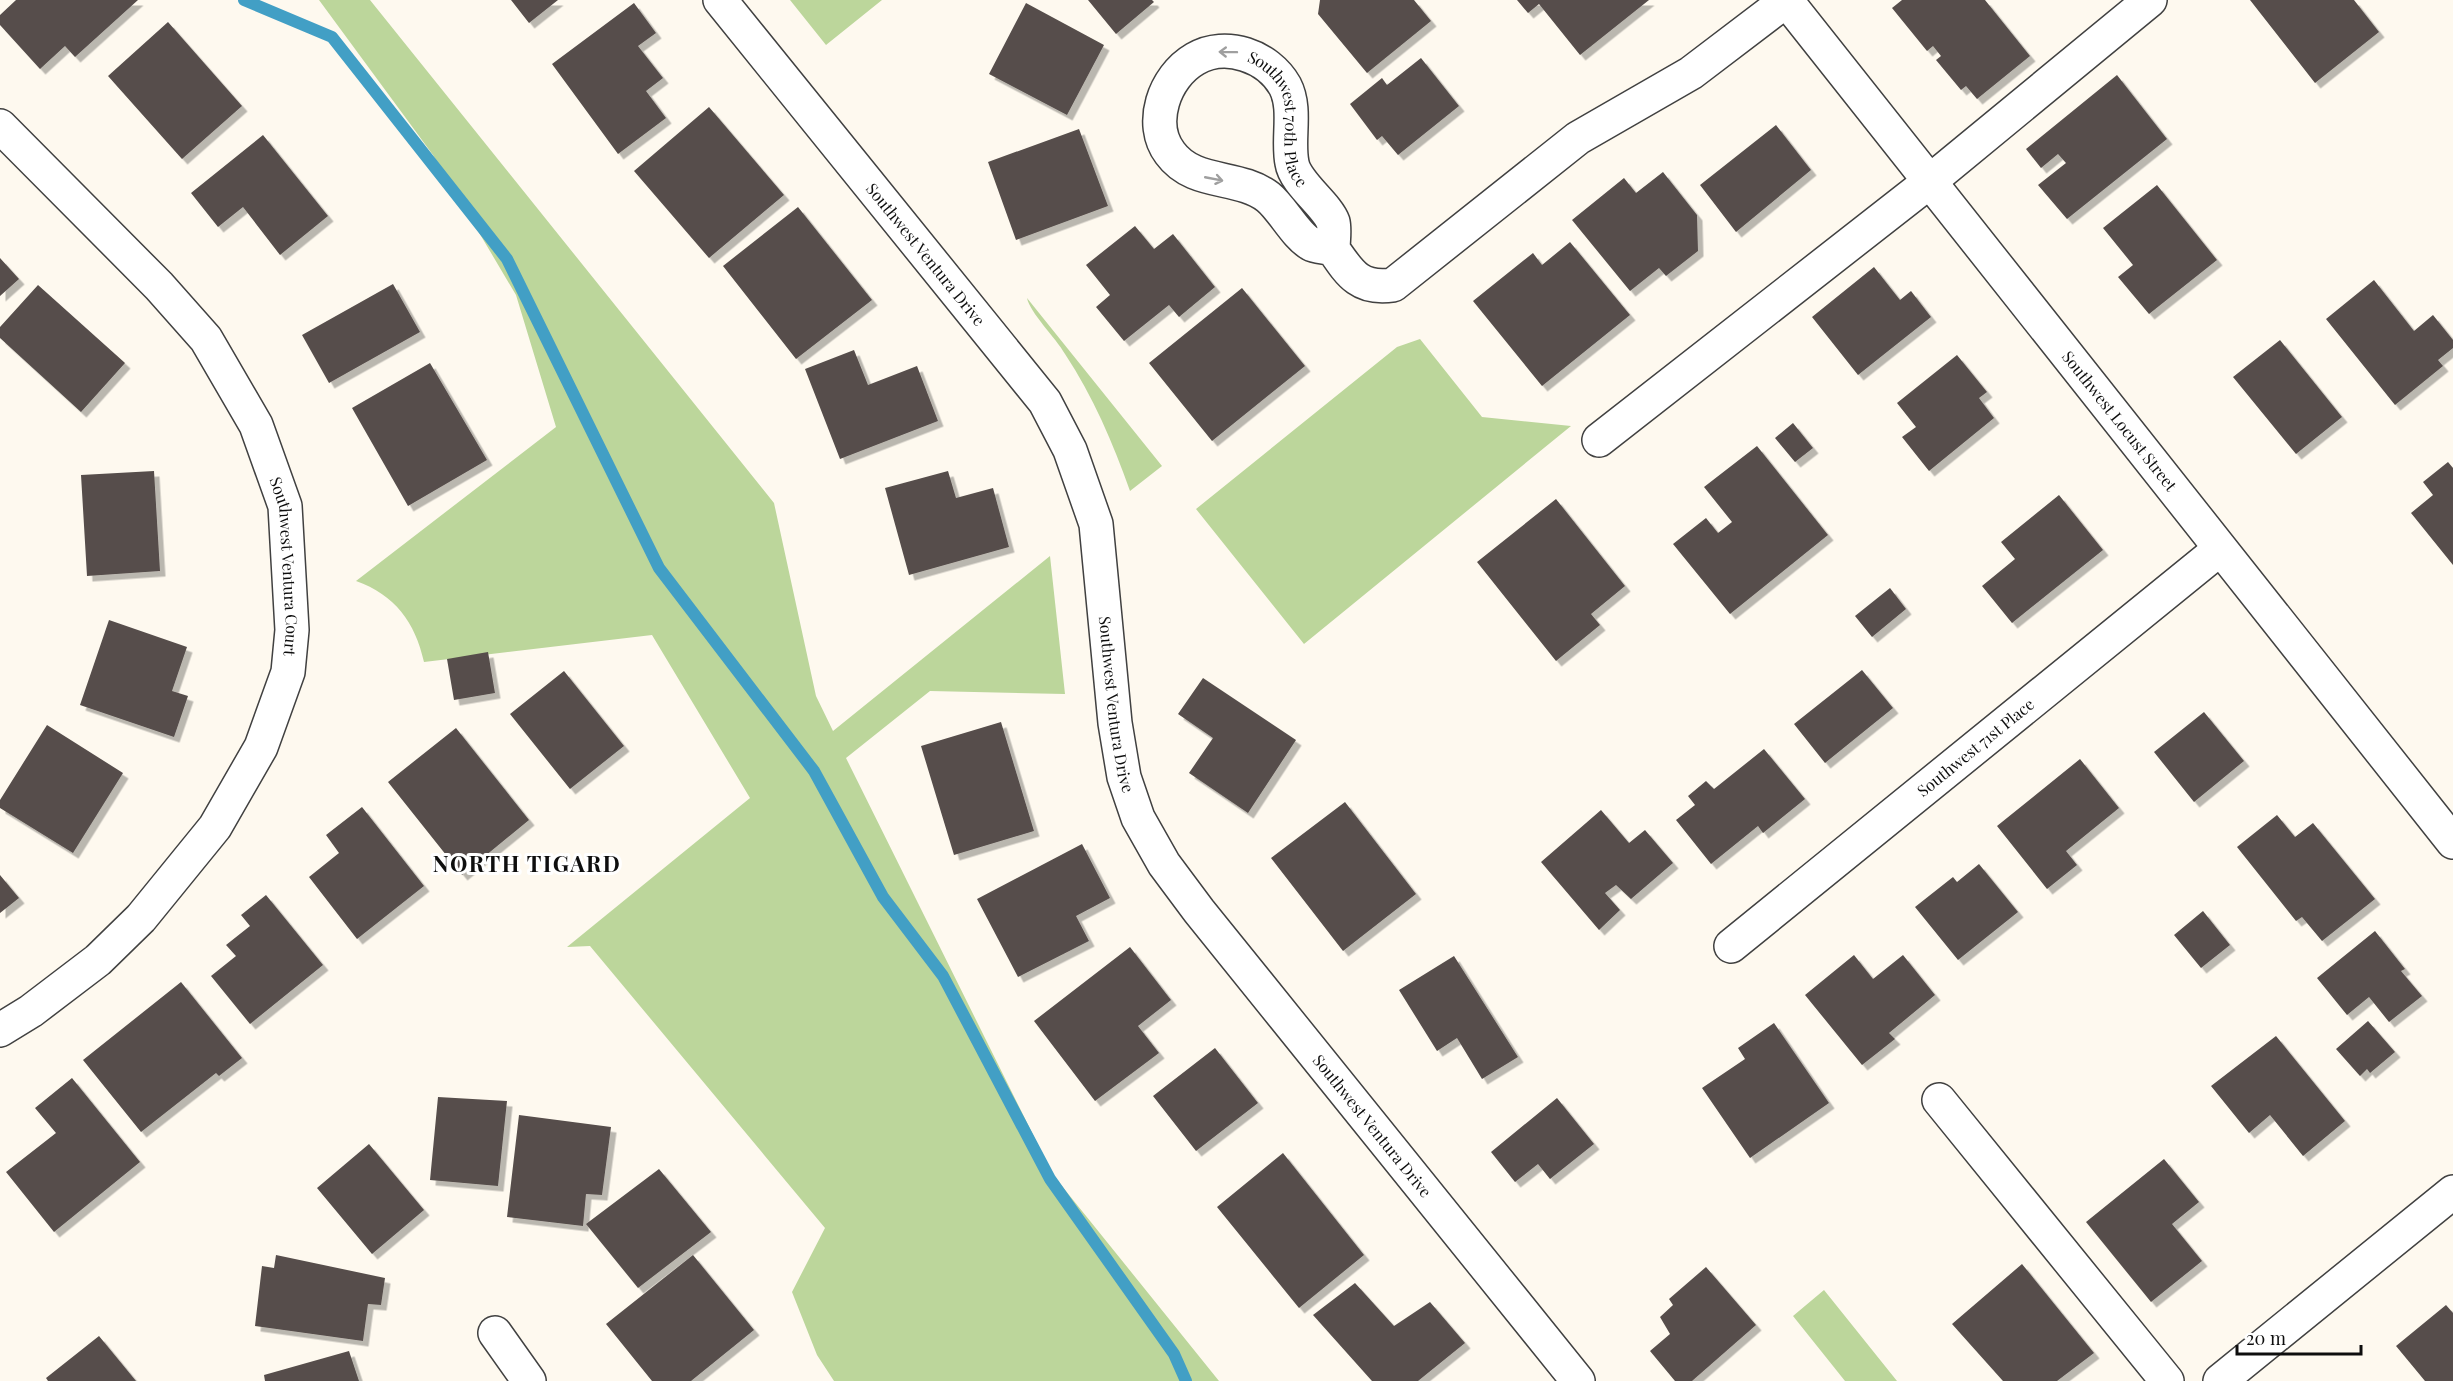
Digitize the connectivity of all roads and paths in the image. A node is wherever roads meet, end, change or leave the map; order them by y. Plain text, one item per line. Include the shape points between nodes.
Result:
1 (720, 0) edge
2 (1786, 0) edge
3 (2150, 0) edge
4 (0, 126) edge
5 (1929, 182) junction
6 (1333, 249) junction
7 (1599, 440) dead end
8 (2220, 549) junction
9 (2453, 842) edge
10 (1731, 946) dead end
11 (0, 1030) edge
12 (1939, 1100) dead end
13 (2453, 1192) edge
14 (495, 1333) dead end
15 (529, 1381) edge
16 (1578, 1381) edge
17 (2167, 1381) edge
18 (2220, 1381) edge

1 - 16 street, Southwest Ventura Drive via 1045,402 1070,450 1096,524 1115,723 1124,777 1138,818 1164,864
2 - 5 street, Southwest Locust Street
2 - 6 street, Southwest 70th Place via 1691,72 1578,138 1393,285 1377,288 1358,280
3 - 5 street
4 - 11 street, Southwest Ventura Court via 159,286 206,339 251,416 285,506 292,630 288,672 261,747 215,827 141,918 98,960
5 - 7 street
5 - 8 street, Southwest Locust Street
6 -> 6 street, Southwest 70th Place via 1333,222 1292,166 1290,108 1286,88 1274,72 1257,59 1226,51 1195,59 1181,70 1162,102 1159,118 1161,135 1170,153 1201,177 1251,188 1268,197 1310,243
8 - 9 street, Southwest Locust Street
8 - 10 street, Southwest 71st Place
12 - 17 street
13 - 18 street
14 - 15 street

